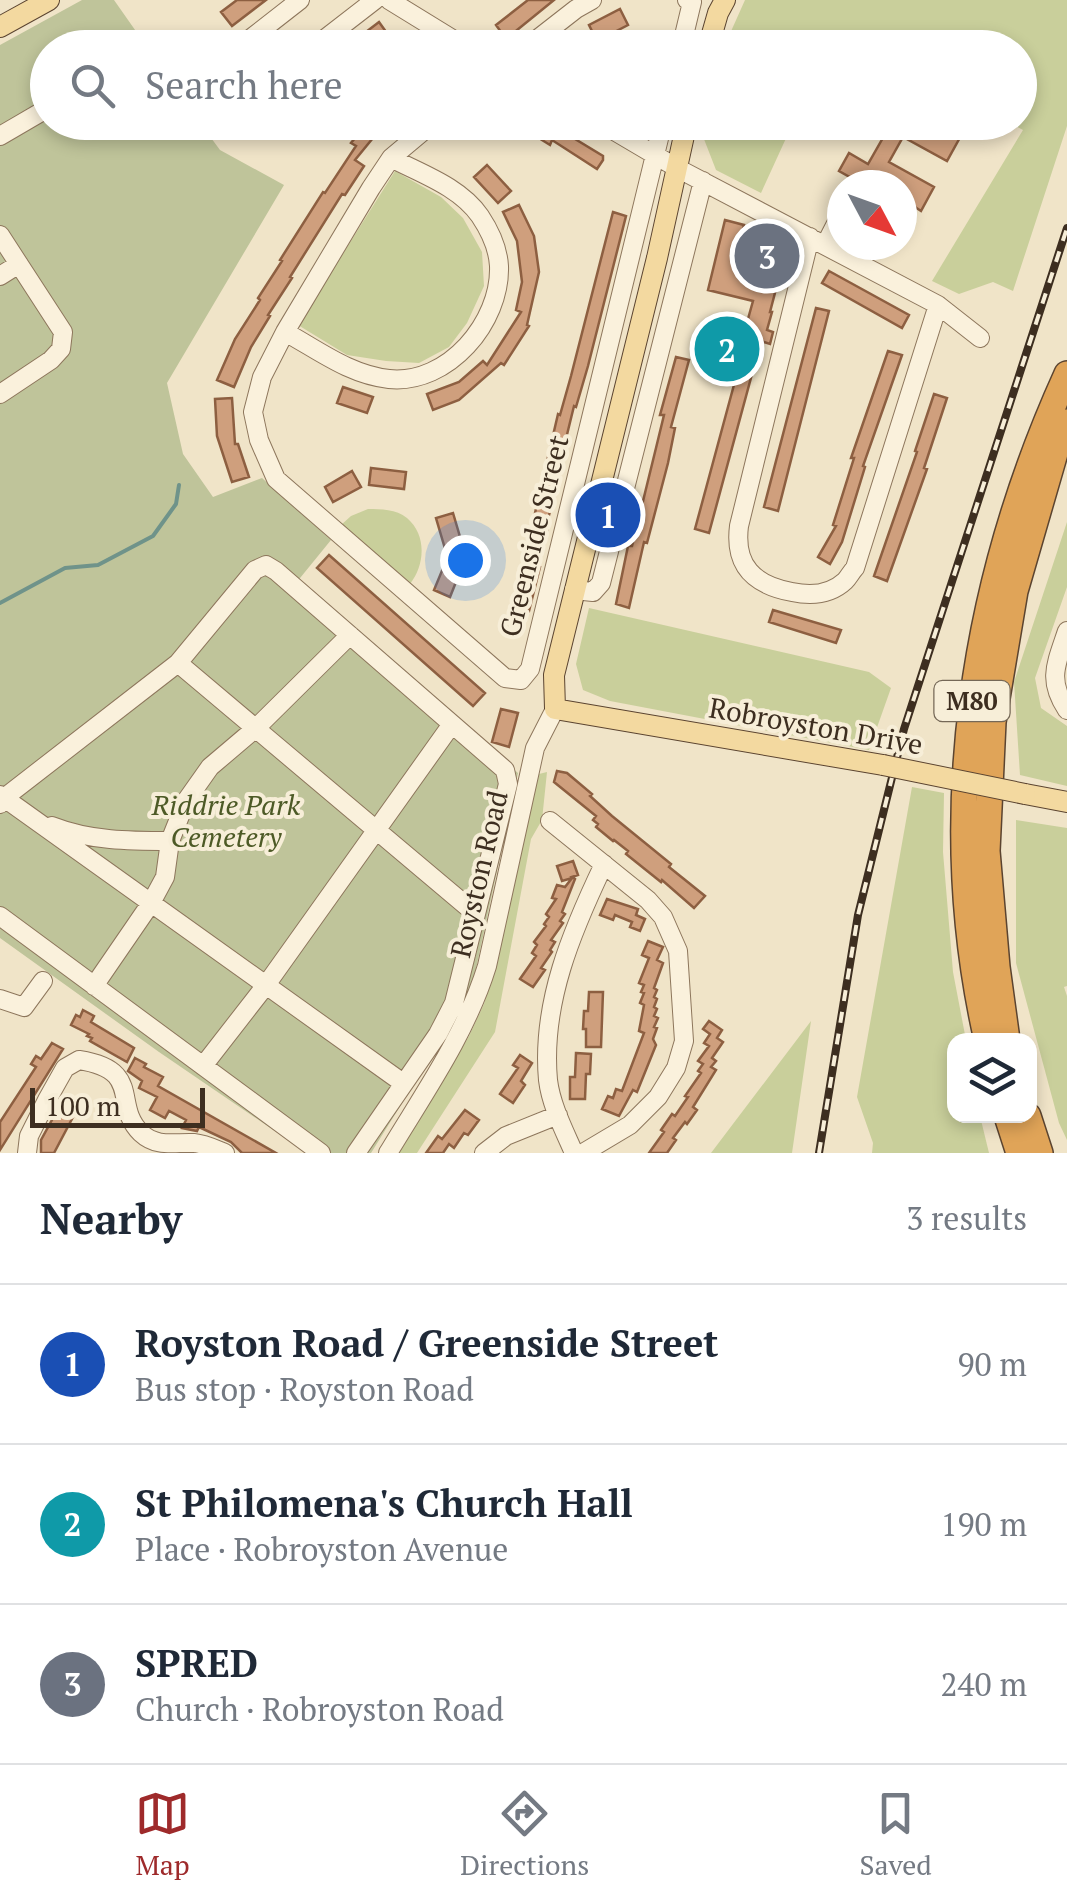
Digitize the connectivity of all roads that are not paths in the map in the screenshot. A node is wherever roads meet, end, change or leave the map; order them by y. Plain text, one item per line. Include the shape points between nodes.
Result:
1 (49, 0) edge
2 (300, 0) edge
3 (374, 0) edge
4 (388, 0) edge
5 (592, 0) edge
6 (687, 0) edge
7 (725, 0) edge
8 (0, 27) edge
9 (262, 30) edge
10 (336, 30) edge
11 (437, 30) edge
12 (549, 30) edge
13 (685, 30) edge
14 (713, 30) edge
15 (30, 118) edge
16 (0, 136) edge
17 (412, 140) edge
18 (630, 140) edge
19 (658, 140) edge
20 (683, 140) edge
21 (655, 154) junction
22 (391, 158) junction
23 (677, 168) junction
24 (703, 180) junction
25 (827, 229) edge
26 (0, 235) edge
27 (817, 241) junction
28 (19, 264) junction
29 (0, 276) edge
30 (938, 305) junction
31 (285, 332) junction
32 (980, 338) dead end
33 (1067, 374) edge
34 (0, 394) edge
35 (1067, 422) edge
36 (574, 590) junction
37 (1067, 632) edge
38 (350, 635) junction
39 (178, 662) junction
40 (1061, 666) edge
41 (555, 709) junction
42 (1067, 710) edge
43 (452, 724) junction
44 (256, 728) junction
45 (1, 799) edge
46 (1067, 802) edge
47 (33, 818) junction
48 (579, 819) dead end
49 (550, 821) dead end
50 (375, 830) junction
51 (566, 834) junction
52 (170, 842) junction
53 (604, 864) junction
54 (151, 903) junction
55 (476, 914) junction
56 (0, 916) edge
57 (42, 981) dead end
58 (266, 985) junction
59 (94, 986) junction
60 (0, 999) edge
61 (986, 1033) edge
62 (1006, 1033) edge
63 (203, 1066) junction
64 (403, 1083) junction
65 (558, 1115) junction
66 (1009, 1123) edge
67 (1030, 1123) edge
68 (27, 1153) edge
69 (225, 1153) edge
70 (321, 1153) edge
71 (356, 1153) edge
72 (388, 1153) edge
73 (484, 1153) edge
74 (574, 1153) edge
75 (583, 1153) edge
76 (1019, 1153) edge
77 (1040, 1153) edge

1 - 8 main road
2 - 9 street
3 - 10 street
4 - 11 street
5 - 12 street
6 - 13 street via 692,2
7 - 14 main road
15 - 16 street
17 - 22 street, Greenside Street
18 - 21 street
19 - 21 street
20 - 23 main road, Royston Road
21 - 23 street
21 - 31 street, Greenside Street via 530,669 521,680 505,678 276,479 253,412
22 - 31 street, Greenside Street
22 - 31 street via 448,186 479,214 499,263 484,324 445,365 400,380 362,374
23 - 24 street
23 - 36 main road, Royston Road
24 - 27 street
24 - 36 street via 601,583 593,592
25 - 27 street
26 - 28 street
27 - 30 street
27 - 30 street via 739,526 740,554 767,586 819,594 854,568
28 - 29 street
28 - 34 street via 63,332 62,350
30 - 32 street
33 - 61 highway, M80 via 1038,439 993,583 968,721 965,882
35 - 62 highway, M80 via 1015,590 992,722 987,851
36 - 41 main road, Royston Road via 554,675
37 - 40 street
38 - 39 street via 266,566
38 - 43 street
38 - 44 street
39 - 44 street
39 - 45 street
40 - 42 street via 1055,692
41 - 46 main road, Robroyston Drive, bridge
41 - 72 street, Royston Road via 535,748 477,999
43 - 50 street
43 - 55 street via 505,770 508,784
44 - 50 street
44 - 52 street via 210,767 186,801
45 - 47 street
47 - 52 street via 110,840
47 - 54 street
48 - 51 street
49 - 51 street
50 - 55 street
50 - 58 street
51 - 53 street
52 - 54 street
53 - 65 street via 554,990 548,1082
53 - 75 street via 648,900 678,951 684,1042 658,1097 630,1125
54 - 58 street
54 - 59 street
55 - 64 street via 454,1003
56 - 59 street
57 - 60 street via 24,1007
58 - 63 street
58 - 64 street
59 - 63 street
63 - 70 street
64 - 71 street
65 - 73 street via 506,1136
65 - 74 street
66 - 76 highway
67 - 77 highway
68 - 69 street via 47,1100 65,1068 79,1060 95,1062 121,1080 138,1131 156,1143 198,1143

